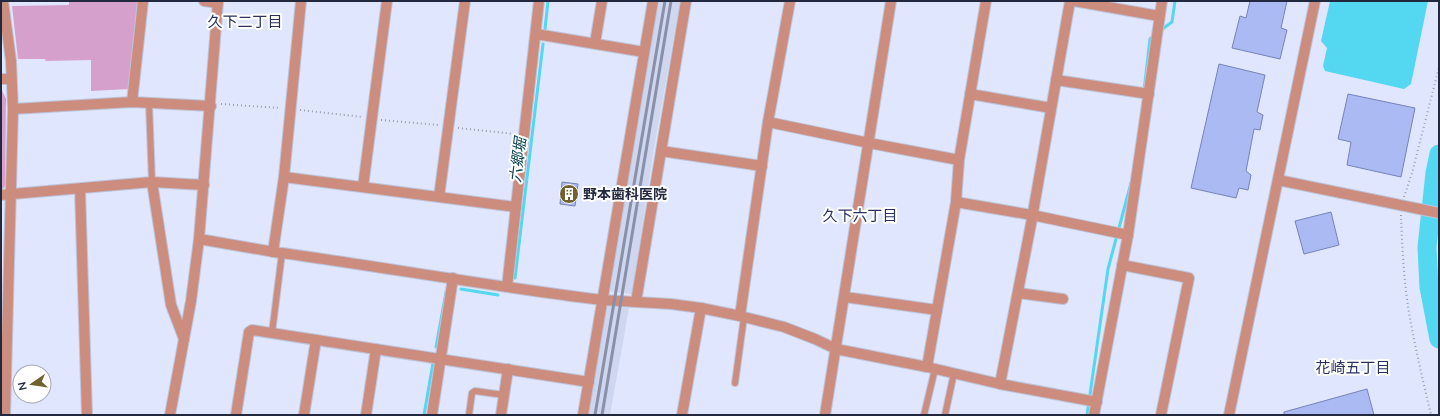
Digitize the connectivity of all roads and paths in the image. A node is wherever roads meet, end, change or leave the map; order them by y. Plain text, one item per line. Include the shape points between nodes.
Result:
1 (3, 1) edge
2 (143, 1) edge
3 (204, 1) edge
4 (301, 1) edge
5 (387, 1) edge
6 (465, 1) edge
7 (539, 1) edge
8 (602, 1) edge
9 (653, 1) edge
10 (686, 1) edge
11 (790, 1) edge
12 (891, 1) edge
13 (986, 1) edge
14 (1070, 1) edge
15 (1074, 1) edge
16 (1162, 1) edge
17 (1315, 1) edge
18 (218, 2) edge
19 (1159, 16) junction
20 (536, 34) junction
21 (595, 43) junction
22 (644, 52) junction
23 (1439, 67) edge
24 (1, 79) edge
25 (12, 79) junction
26 (1056, 80) junction
27 (970, 94) junction
28 (1149, 94) junction
29 (132, 102) junction
30 (150, 103) junction
31 (214, 105) junction
32 (285, 108) dead end
33 (1051, 108) junction
34 (13, 109) junction
35 (295, 109) dead end
36 (366, 118) dead end
37 (378, 119) dead end
38 (768, 122) junction
39 (444, 126) dead end
40 (454, 128) dead end
41 (518, 134) dead end
42 (869, 143) junction
43 (660, 151) junction
44 (960, 160) junction
45 (762, 166) junction
46 (284, 177) junction
47 (1278, 180) junction
48 (152, 182) junction
49 (204, 185) junction
50 (363, 187) junction
51 (80, 189) junction
52 (5, 195) edge
53 (439, 197) junction
54 (956, 202) junction
55 (1406, 206) junction
56 (516, 207) junction
57 (1439, 213) edge
58 (1032, 215) junction
59 (1128, 235) junction
60 (199, 239) junction
61 (278, 253) junction
62 (1122, 265) junction
63 (453, 278) junction
64 (507, 287) junction
65 (1018, 293) junction
66 (845, 297) junction
67 (1063, 299) dead end
68 (602, 300) junction
69 (636, 302) junction
70 (701, 308) junction
71 (937, 310) junction
72 (742, 317) junction
73 (272, 333) junction
74 (184, 339) junction
75 (316, 340) junction
76 (376, 349) junction
77 (836, 349) junction
78 (441, 358) junction
79 (931, 368) junction
80 (508, 369) junction
81 (954, 373) junction
82 (589, 382) junction
83 (735, 383) dead end
84 (1000, 384) junction
85 (504, 395) junction
86 (1097, 402) junction
87 (5, 415) edge
88 (87, 415) edge
89 (170, 415) edge
90 (236, 415) edge
91 (304, 415) edge
92 (366, 415) edge
93 (432, 415) edge
94 (468, 415) edge
95 (501, 415) edge
96 (583, 415) edge
97 (682, 415) edge
98 (825, 415) edge
99 (924, 415) edge
100 (945, 415) edge
101 (1094, 415) edge
102 (1161, 415) edge
103 (1229, 415) edge
104 (1431, 415) edge

1 - 25 street
2 - 29 street
3 - 18 street
4 - 46 street
5 - 50 street
6 - 53 street
7 - 20 street
8 - 21 street
9 - 22 street
10 - 43 street
11 - 38 street
12 - 42 street
13 - 27 street
14 - 26 street
15 - 19 street
16 - 19 street
17 - 47 street
18 - 31 street
19 - 28 street
20 - 21 street
20 - 56 street
21 - 22 street
22 - 68 street
23 - 55 path via 1412,173 1404,194
24 - 25 street
25 - 34 street
26 - 28 street
26 - 33 street
27 - 33 street
27 - 44 street
28 - 59 street
29 - 30 street
29 - 34 street
30 - 31 street
30 - 48 lane
31 - 32 path
31 - 49 street
33 - 58 street
34 - 52 street
35 - 36 path
37 - 39 path
38 - 42 street
38 - 45 street
40 - 41 path
42 - 44 street
42 - 66 street
43 - 45 street
43 - 69 street
44 - 54 street
45 - 72 street
46 - 50 street
46 - 61 street
47 - 55 street
47 - 103 street
48 - 49 street
48 - 51 street
48 - 74 street via 171,306
49 - 60 street
50 - 53 street
51 - 52 street
51 - 88 street
52 - 87 street
53 - 56 street
54 - 58 street
54 - 71 street
55 - 57 street
55 - 104 path via 1402,241 1408,311
56 - 64 street
58 - 59 street
58 - 65 street
59 - 62 street
60 - 61 street
60 - 74 street
61 - 63 street
61 - 73 lane
62 - 86 street
62 - 102 street via 1189,278
63 - 64 street
63 - 78 street
64 - 68 street
65 - 67 street
65 - 84 street
66 - 71 street
66 - 77 street
68 - 69 street
68 - 82 street
69 - 70 street
70 - 72 street
70 - 97 street
71 - 79 street
72 - 77 street via 784,327
72 - 83 lane
73 - 75 street
73 - 90 street via 252,330 250,332
74 - 89 street
75 - 76 street
75 - 91 street
76 - 78 street
76 - 92 street
77 - 79 street
77 - 98 street
78 - 80 street
78 - 93 street
79 - 81 street
79 - 99 lane
80 - 82 street
80 - 85 street
81 - 84 street
81 - 100 lane
82 - 96 street
84 - 86 street
85 - 94 lane via 472,393
85 - 95 street
86 - 101 street

